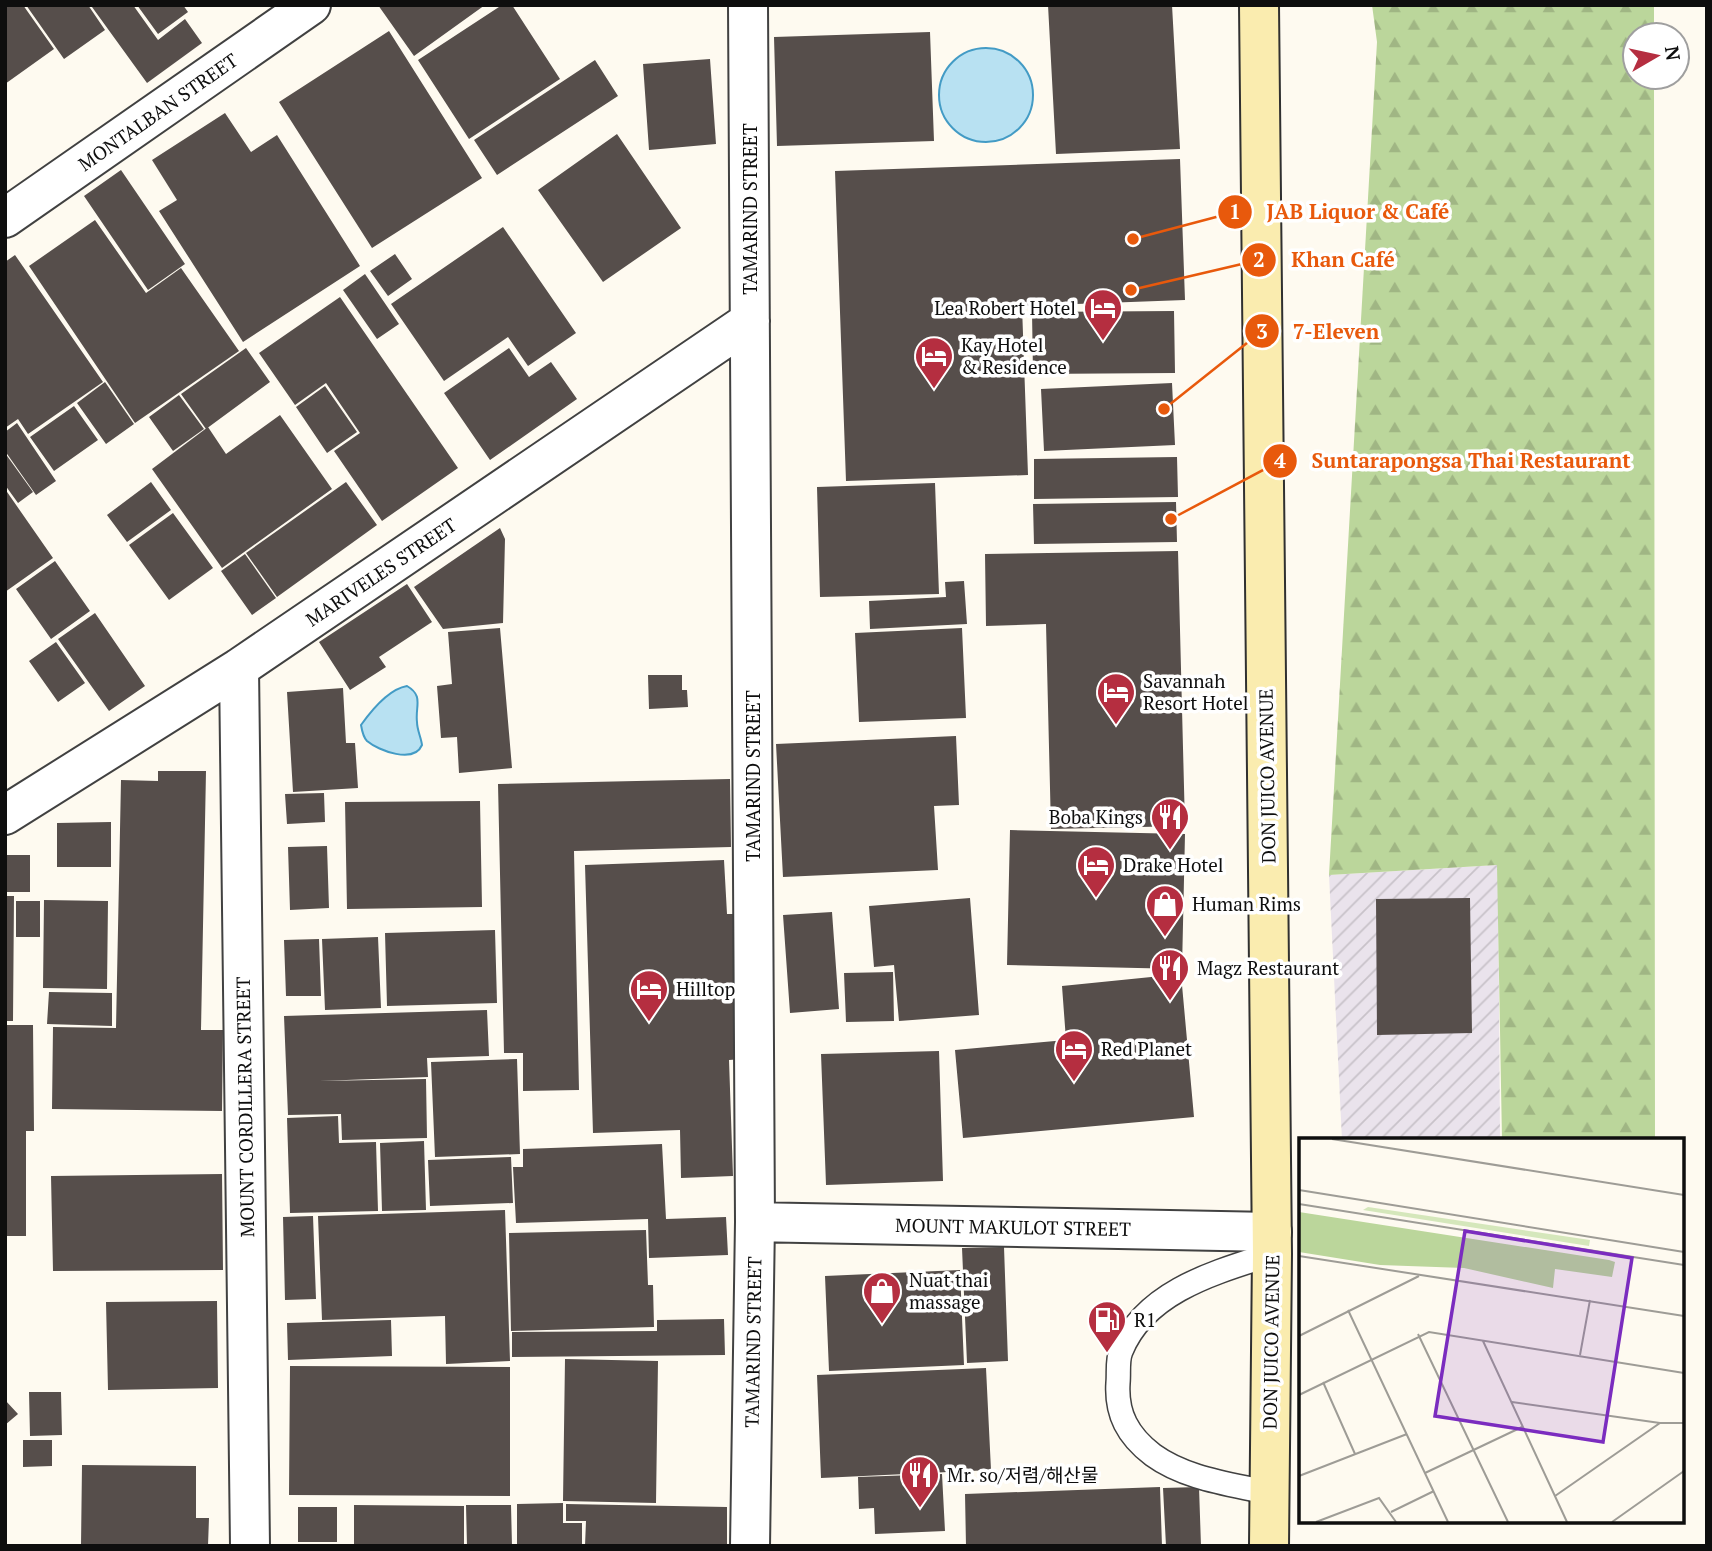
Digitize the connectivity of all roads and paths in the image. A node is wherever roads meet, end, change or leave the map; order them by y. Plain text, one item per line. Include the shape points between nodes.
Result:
1 (311, 5) edge
2 (748, 5) edge
3 (1259, 5) edge
4 (5, 218) edge
5 (750, 321) junction
6 (239, 668) junction
7 (12, 797) edge
8 (755, 1222) junction
9 (1272, 1243) junction
10 (1269, 1493) junction
11 (250, 1546) edge
12 (750, 1546) edge
13 (1269, 1546) edge

1 - 4 street, MONTALBAN STREET
2 - 5 street, TAMARIND STREET
3 - 9 main road, DON JUICO AVENUE
5 - 6 street, MARIVELES STREET
5 - 8 street, TAMARIND STREET
6 - 7 street, MARIVELES STREET
6 - 11 street, MOUNT CORDILLERA STREET
8 - 9 street, MOUNT MAKULOT STREET
8 - 12 street, TAMARIND STREET
9 - 10 main road, DON JUICO AVENUE
9 - 10 lane via 1168,1295 1135,1327 1120,1353 1117,1402 1128,1431 1154,1456 1196,1476
10 - 13 main road, DON JUICO AVENUE

